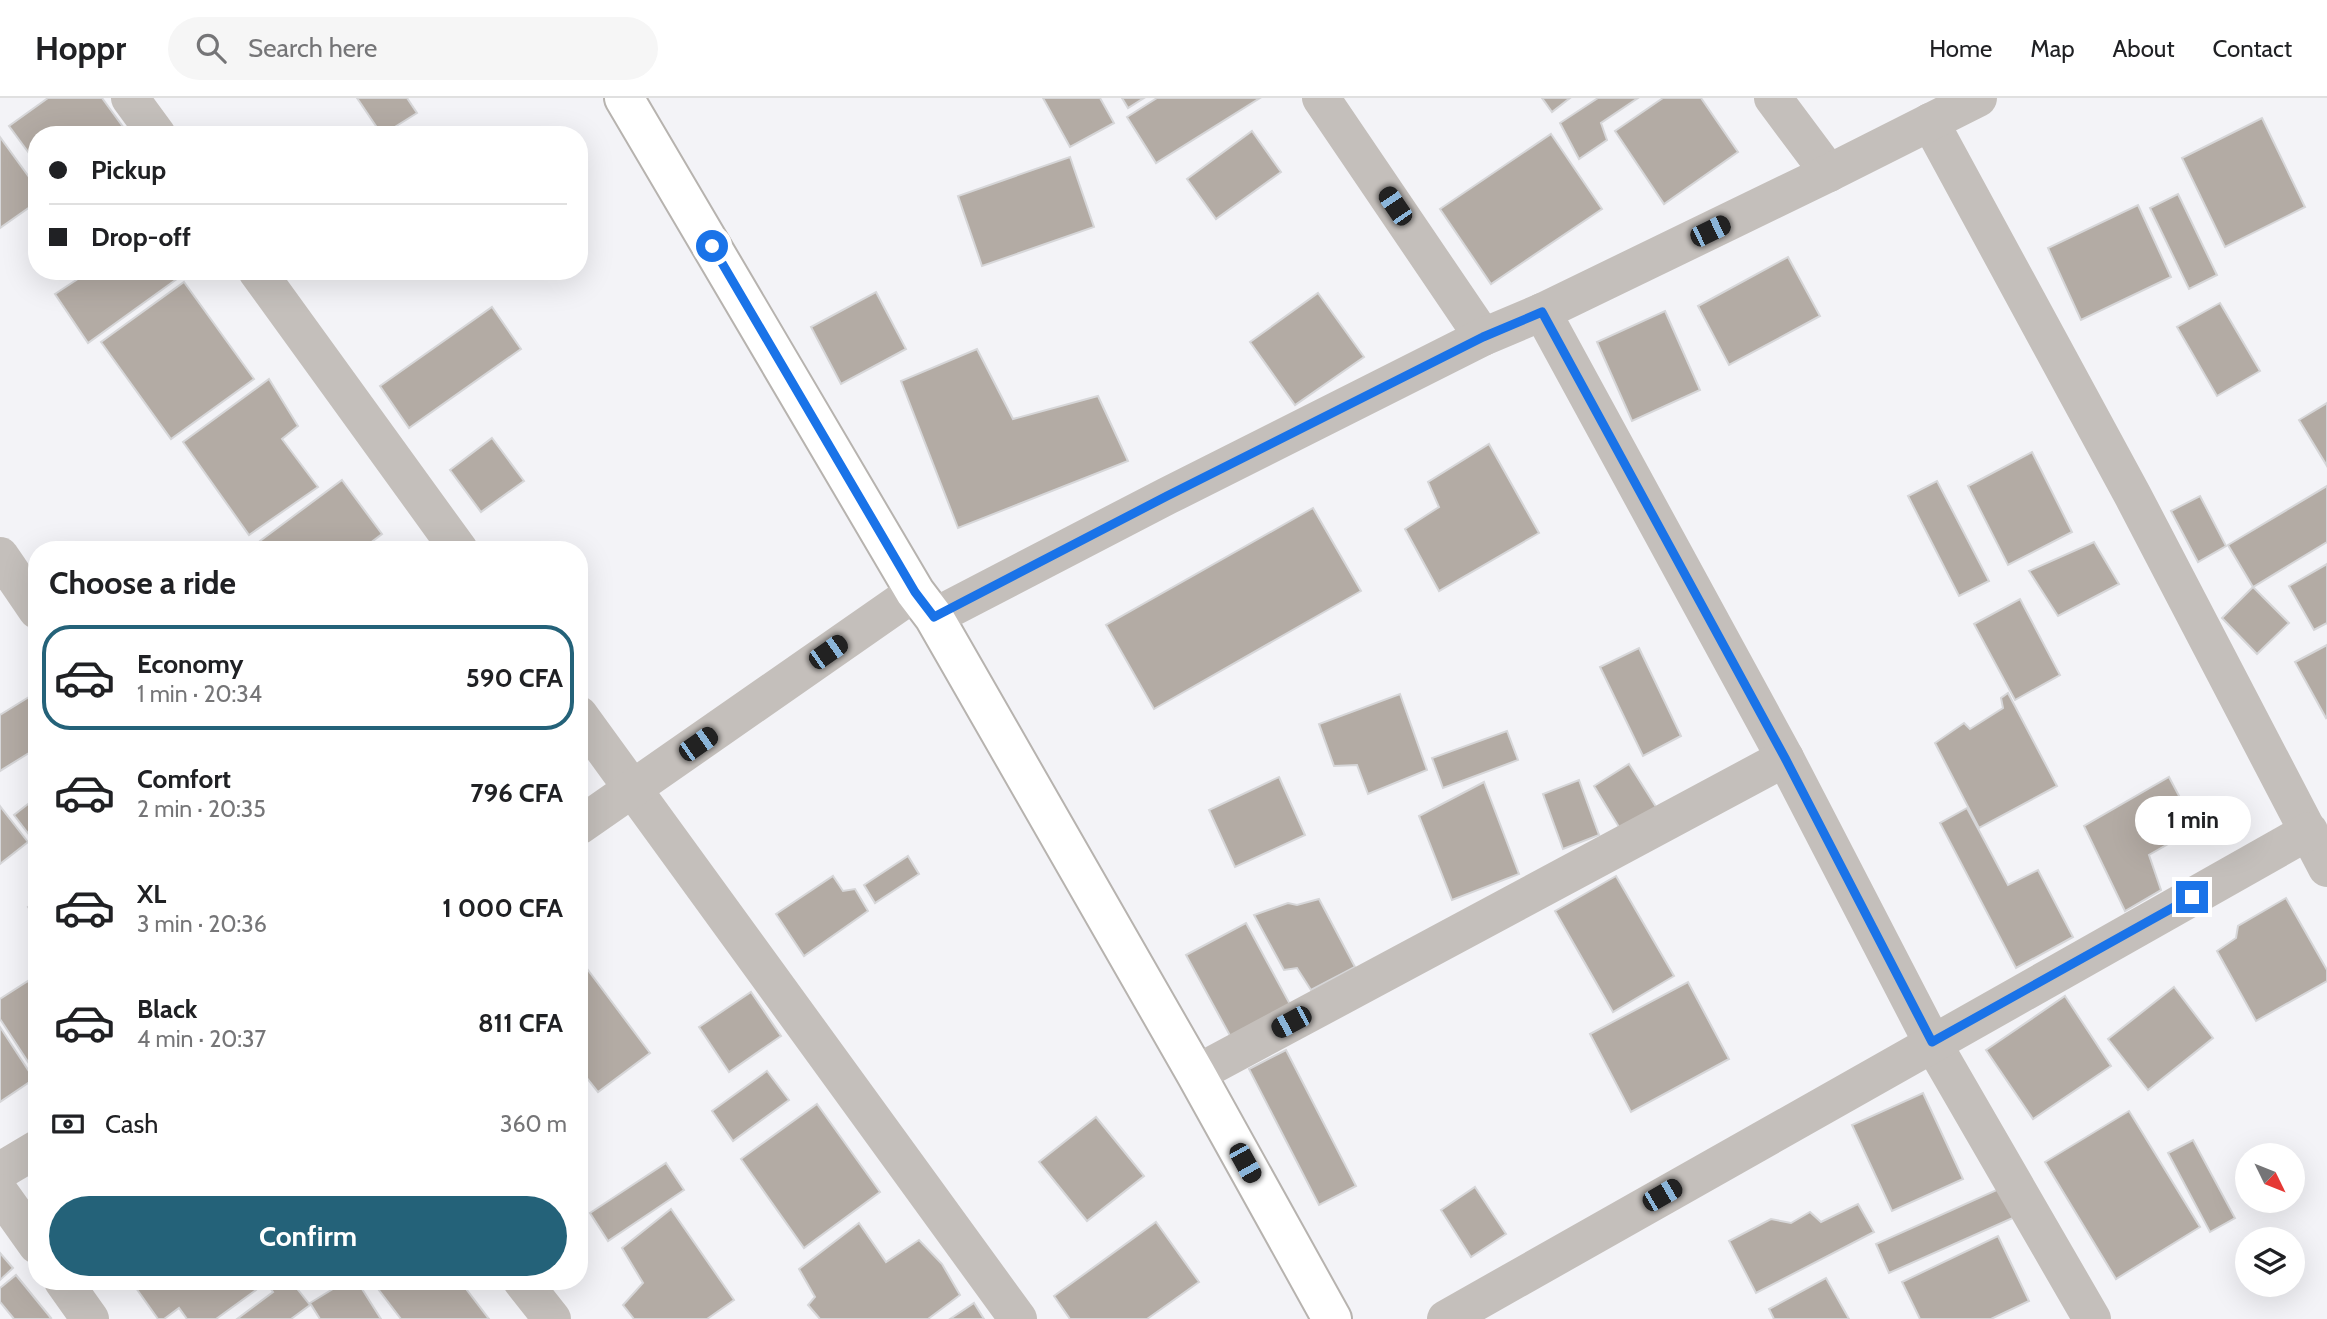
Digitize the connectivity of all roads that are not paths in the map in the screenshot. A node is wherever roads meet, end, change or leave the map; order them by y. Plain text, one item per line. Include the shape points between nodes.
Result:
1 (130, 98) edge
2 (624, 98) edge
3 (1321, 98) edge
4 (1773, 98) edge
5 (1978, 98) edge
6 (1930, 122) junction
7 (150, 126) edge
8 (1829, 173) junction
9 (264, 280) edge
10 (1542, 312) junction
11 (1483, 337) junction
12 (452, 541) edge
13 (0, 556) edge
14 (28, 597) edge
15 (924, 604) junction
16 (588, 727) edge
17 (1785, 758) junction
18 (634, 789) junction
19 (588, 820) edge
20 (2309, 831) junction
21 (2327, 868) edge
22 (1932, 1042) junction
23 (1196, 1074) junction
24 (28, 1154) edge
25 (0, 1171) edge
26 (0, 1193) edge
27 (28, 1232) edge
28 (69, 1290) edge
29 (529, 1290) edge
30 (90, 1319) edge
31 (552, 1319) edge
32 (1018, 1319) edge
33 (1332, 1319) edge
34 (1446, 1319) edge
35 (2092, 1319) edge

1 - 7 street
2 - 15 highway
3 - 11 street
4 - 8 street
5 - 6 street
6 - 8 street
6 - 20 street
8 - 10 street
9 - 12 street
10 - 11 street
10 - 17 street
11 - 15 street via 1167,496
13 - 14 street
15 - 18 street
15 - 23 highway
16 - 18 street
17 - 22 street
17 - 23 street
18 - 19 street
18 - 32 street
20 - 21 street
20 - 22 street
22 - 34 street
22 - 35 street
23 - 33 highway
24 - 25 street
26 - 27 street
28 - 30 street
29 - 31 street

